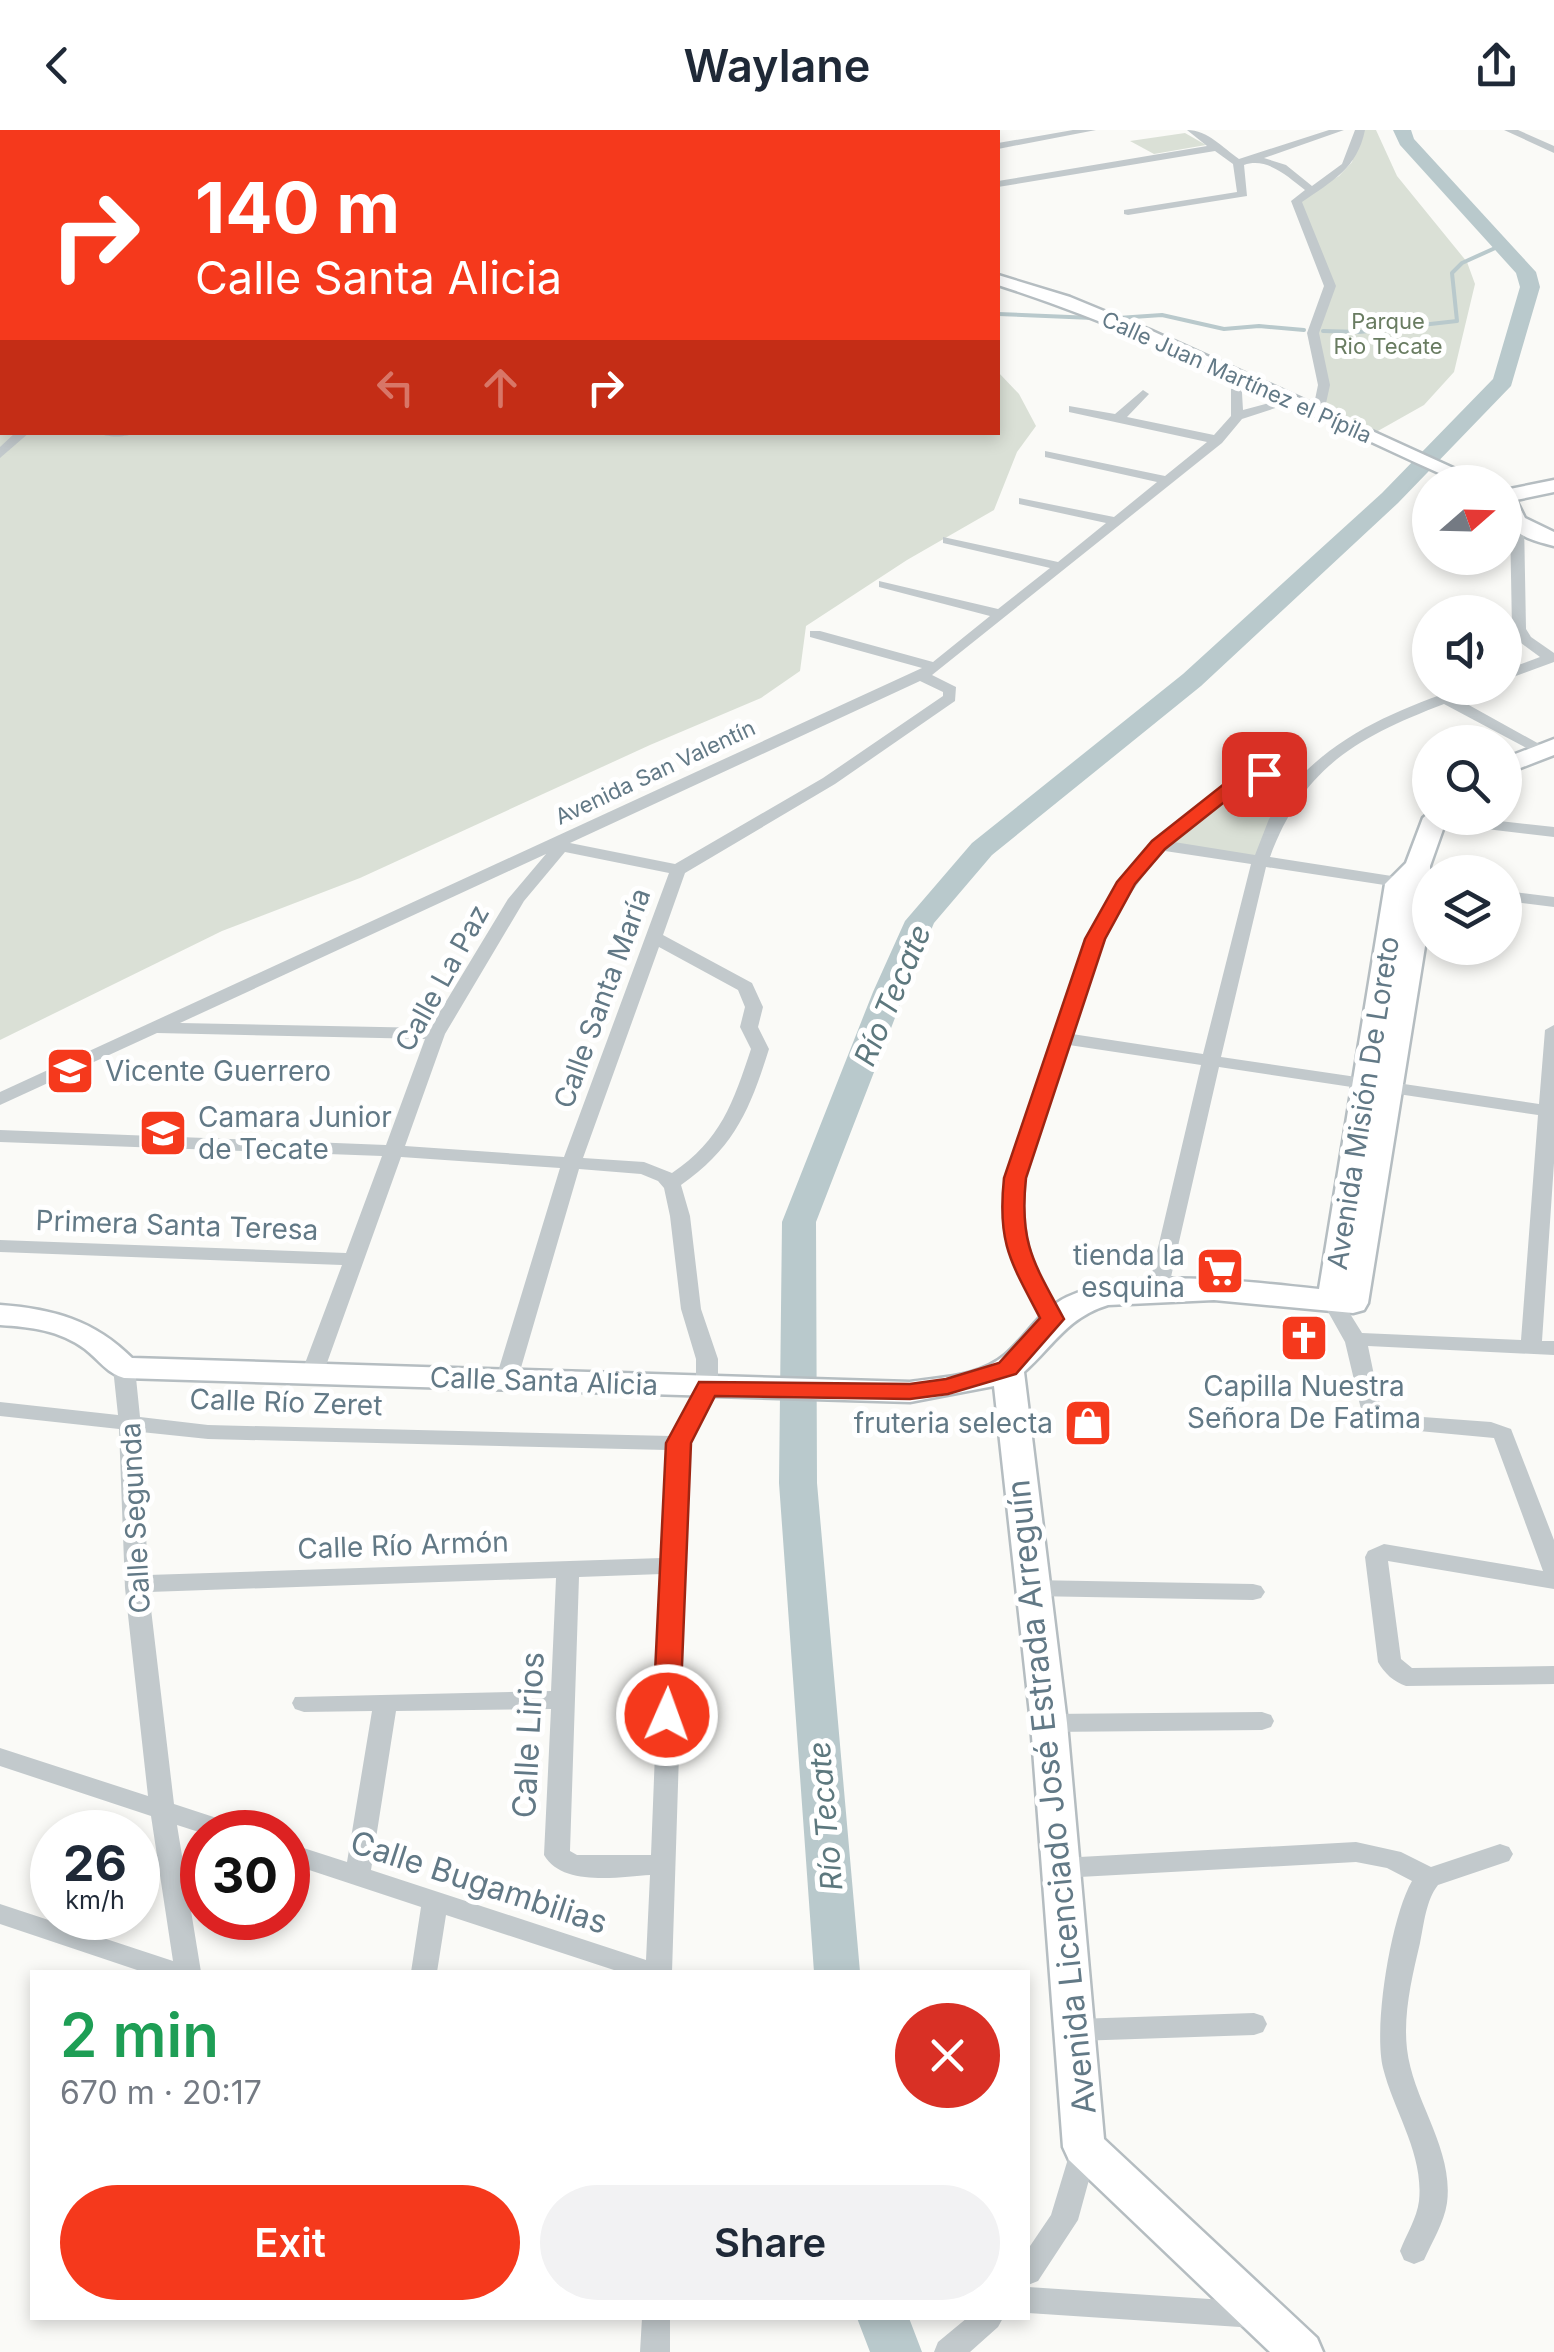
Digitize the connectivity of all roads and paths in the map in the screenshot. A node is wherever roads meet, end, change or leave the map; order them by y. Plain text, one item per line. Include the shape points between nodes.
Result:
1 (1091, 130) edge
2 (1192, 130) edge
3 (1339, 130) edge
4 (1360, 130) edge
5 (1509, 130) edge
6 (1000, 146) edge
7 (1220, 147) junction
8 (1554, 150) edge
9 (1254, 158) junction
10 (1238, 163) junction
11 (1000, 184) edge
12 (1311, 190) junction
13 (1128, 212) dead end
14 (1000, 281) edge
15 (1234, 376) junction
16 (1143, 394) dead end
17 (1291, 402) junction
18 (1072, 409) dead end
19 (1318, 414) junction
20 (1236, 416) junction
21 (1118, 419) junction
22 (21, 435) edge
23 (1216, 440) junction
24 (0, 454) edge
25 (1050, 454) dead end
26 (1436, 465) edge
27 (1166, 480) junction
28 (1550, 490) edge
29 (1522, 494) edge
30 (1024, 501) dead end
31 (1114, 520) junction
32 (1522, 524) edge
33 (948, 540) dead end
34 (1554, 540) edge
35 (1058, 566) junction
36 (1518, 575) edge
37 (884, 584) dead end
38 (999, 614) junction
39 (815, 634) dead end
40 (1553, 658) edge
41 (936, 666) junction
42 (1522, 670) edge
43 (920, 675) junction
44 (1429, 705) edge
45 (1459, 705) edge
46 (1548, 748) edge
47 (1522, 759) edge
48 (1302, 781) junction
49 (1522, 828) edge
50 (1554, 832) edge
51 (557, 845) junction
52 (1159, 845) junction
53 (1261, 863) junction
54 (678, 870) junction
55 (1412, 880) edge
56 (1522, 898) edge
57 (1554, 902) edge
58 (1412, 908) edge
59 (654, 937) junction
60 (153, 1028) junction
61 (1554, 1030) edge
62 (436, 1034) junction
63 (1060, 1038) junction
64 (1212, 1060) junction
65 (1379, 1087) junction
66 (0, 1099) edge
67 (1550, 1111) edge
68 (0, 1136) edge
69 (392, 1151) junction
70 (571, 1164) junction
71 (670, 1184) junction
72 (0, 1246) edge
73 (351, 1259) junction
74 (1158, 1290) junction
75 (1344, 1307) junction
76 (0, 1315) edge
77 (1052, 1319) junction
78 (1356, 1339) junction
79 (1531, 1346) junction
80 (1554, 1348) edge
81 (124, 1368) junction
82 (1008, 1368) junction
83 (312, 1374) junction
84 (507, 1378) junction
85 (708, 1388) junction
86 (0, 1409) edge
87 (131, 1422) junction
88 (678, 1443) junction
89 (671, 1566) junction
90 (568, 1570) junction
91 (1554, 1570) edge
92 (1554, 1581) edge
93 (137, 1584) junction
94 (1032, 1588) junction
95 (1253, 1592) dead end
96 (1554, 1675) edge
97 (564, 1700) junction
98 (304, 1703) dead end
99 (385, 1704) junction
100 (1262, 1721) dead end
101 (1048, 1722) junction
102 (0, 1757) edge
103 (160, 1809) junction
104 (180, 1816) edge
105 (1500, 1854) dead end
106 (310, 1861) edge
107 (662, 1864) junction
108 (1061, 1868) junction
109 (357, 1877) junction
110 (1428, 1878) junction
111 (435, 1902) junction
112 (0, 1914) edge
113 (168, 1970) edge
114 (188, 1970) edge
115 (424, 1970) edge
116 (645, 1970) edge
117 (659, 1970) edge
118 (1254, 2024) dead end
119 (1076, 2030) junction
120 (1084, 2147) junction
121 (1414, 2251) dead end
122 (1030, 2269) edge
123 (1030, 2300) edge
124 (1260, 2315) junction
125 (656, 2320) edge
126 (986, 2320) edge
127 (655, 2352) edge
128 (949, 2352) edge
129 (1302, 2352) edge

1 - 6 street
2 - 7 street
3 - 9 street
4 - 12 street via 1346,169
5 - 8 street
7 - 10 street
7 - 11 street
9 - 10 street
9 - 12 street via 1282,166
10 - 13 street via 1242,194
12 - 19 street via 1296,205 1330,286 1313,333 1324,385
14 - 15 street, Calle Juan Martínez el Pípila via 1064,301
15 - 17 street, Calle Juan Martínez el Pípila
15 - 20 street
16 - 21 street
17 - 19 street, Calle Juan Martínez el Pípila
17 - 20 street
18 - 21 street
19 - 26 street, Calle Juan Martínez el Pípila
20 - 23 street, Avenida San Valentín
21 - 23 street
22 - 24 street
23 - 27 street, Avenida San Valentín
25 - 27 street
27 - 31 street, Avenida San Valentín
28 - 29 street
30 - 31 street
31 - 35 street, Avenida San Valentín
32 - 34 street
33 - 35 street
35 - 38 street, Avenida San Valentín
36 - 40 street via 1520,628
37 - 38 street
38 - 41 street, Avenida San Valentín
39 - 41 street
40 - 42 street
41 - 43 street, Avenida San Valentín
43 - 51 street, Avenida San Valentín
43 - 54 street, Calle Santa María via 950,690 950,698 829,782
44 - 48 street via 1362,735
45 - 46 street
46 - 47 street
48 - 52 street via 1248,778
48 - 53 street via 1280,813
49 - 50 street
51 - 54 street
51 - 60 street, Avenida San Valentín
51 - 62 street, Calle La Paz
52 - 53 street
52 - 63 street via 1108,910
53 - 55 street
53 - 64 street
54 - 59 street, Calle Santa María
56 - 57 street
58 - 65 street, Avenida Misión De Loreto
59 - 70 street, Calle Santa María
59 - 71 street via 746,987 754,1007 749,1027 760,1049 736,1122
60 - 62 street
60 - 66 street, Avenida San Valentín
61 - 67 street
62 - 69 street, Calle La Paz
63 - 64 street
63 - 77 street via 1012,1205 1016,1251
64 - 65 street
64 - 74 street
65 - 67 street
65 - 75 street, Avenida Misión De Loreto
67 - 79 street
68 - 69 street
69 - 70 street
69 - 73 street, Calle La Paz
70 - 71 street via 654,1170
70 - 84 street, Calle Santa María
71 - 85 street
72 - 73 street, Primera Santa Teresa
73 - 83 street, Calle La Paz
74 - 75 street
74 - 77 street via 1096,1298
75 - 78 street
76 - 81 street via 72,1325
77 - 82 street
78 - 79 street
78 - 91 street via 1373,1420 1503,1434
79 - 80 street
81 - 83 street, Calle Santa Alicia
81 - 87 street, Calle Segunda
82 - 85 street, Calle Santa Alicia via 910,1392
82 - 94 street, Avenida Licenciado José Estrada Arreguín
83 - 84 street, Calle Santa Alicia
84 - 85 street, Calle Santa Alicia
85 - 88 street
86 - 87 street, Calle Río Zeret
87 - 88 street, Calle Río Zeret via 208,1432
87 - 93 street, Calle Segunda
88 - 89 street
89 - 90 street, Calle Río Armón
89 - 107 street
90 - 93 street, Calle Río Armón
90 - 97 street, Calle Lirios
92 - 96 street via 1384,1552 1376,1557 1390,1662 1406,1676
93 - 103 street, Calle Segunda
94 - 95 street
94 - 101 street, Avenida Licenciado José Estrada Arreguín
97 - 99 street
97 - 107 street, Calle Lirios via 557,1855 581,1867
98 - 99 street
99 - 109 street
100 - 101 street
101 - 108 street, Avenida Licenciado José Estrada Arreguín
102 - 103 street
103 - 104 street
103 - 114 street
105 - 110 street
106 - 109 street, Calle Bugambilias
107 - 117 street
108 - 110 street via 1356,1852 1392,1859
108 - 119 street, Avenida Licenciado José Estrada Arreguín
109 - 111 street, Calle Bugambilias
110 - 121 street via 1401,1974 1393,2045 1404,2095 1432,2164 1433,2205
111 - 115 street
111 - 116 street, Calle Bugambilias
112 - 113 street
118 - 119 street
119 - 120 street, Avenida Licenciado José Estrada Arreguín
120 - 122 street, Avenida Licenciado José Estrada Arreguín via 1064,2220
120 - 124 street
123 - 124 street
124 - 129 street
125 - 127 street
126 - 128 street

